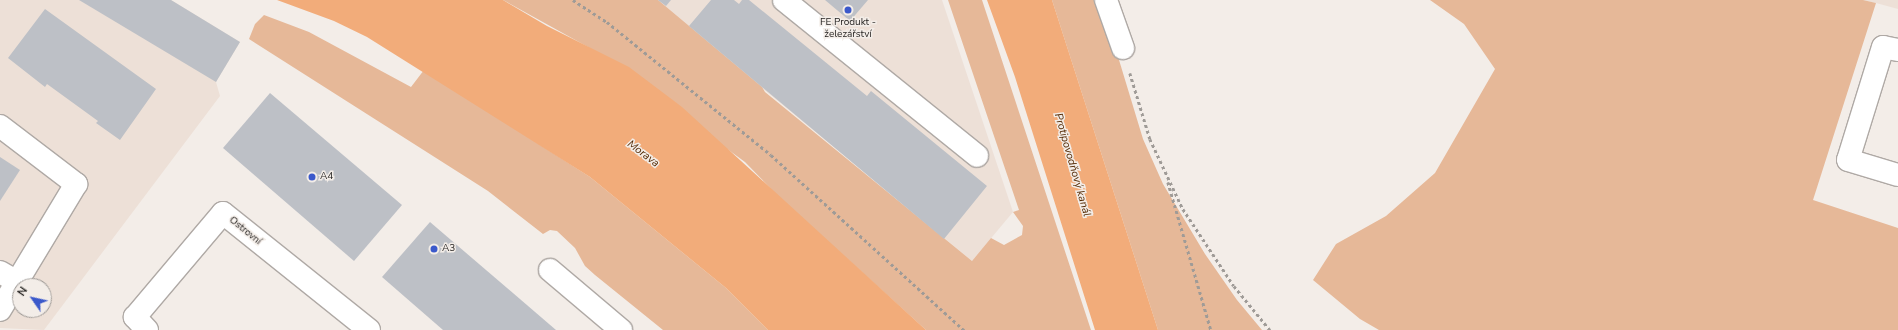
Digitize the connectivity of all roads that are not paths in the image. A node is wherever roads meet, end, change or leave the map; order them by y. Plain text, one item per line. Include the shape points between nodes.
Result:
1 (784, 0) edge
2 (1106, 0) edge
3 (1123, 48) road end
4 (1898, 50) edge
5 (0, 126) edge
6 (978, 156) dead end
7 (1898, 175) edge
8 (550, 270) dead end
9 (8, 277) edge
10 (0, 310) edge
11 (147, 330) edge
12 (369, 330) edge
13 (620, 330) edge

1 - 6 street
2 - 3 street
4 - 7 street via 1883,47 1848,160
5 - 9 street via 76,184
8 - 13 street
9 - 10 street
11 - 12 street, Ostrovní via 135,317 223,213

